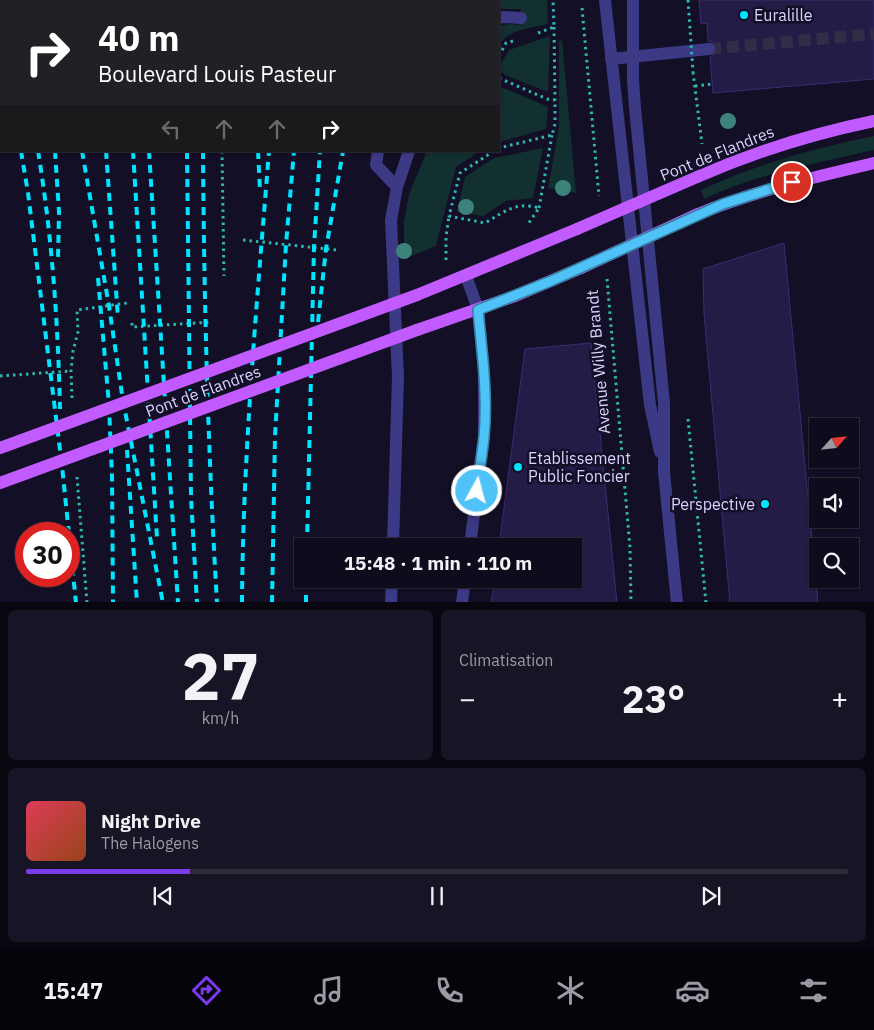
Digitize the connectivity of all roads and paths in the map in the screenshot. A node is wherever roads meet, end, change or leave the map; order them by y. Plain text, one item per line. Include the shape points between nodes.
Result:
1 (605, 0) edge
2 (633, 0) edge
3 (688, 0) edge
4 (582, 6) dead end
5 (500, 18) edge
6 (521, 18) dead end
7 (554, 27) dead end
8 (709, 48) tunnel mouth
9 (634, 56) junction
10 (611, 59) junction
11 (500, 78) edge
12 (712, 84) dead end
13 (695, 86) junction
14 (555, 100) junction
15 (874, 121) edge
16 (552, 135) junction
17 (702, 144) dead end
18 (500, 148) edge
19 (222, 152) edge
20 (378, 152) edge
21 (409, 152) edge
22 (492, 152) edge
23 (874, 163) edge
24 (396, 187) junction
25 (600, 204) dead end
26 (539, 208) junction
27 (450, 216) junction
28 (528, 224) dead end
29 (446, 237) dead end
30 (243, 240) dead end
31 (337, 250) dead end
32 (607, 273) dead end
33 (224, 276) dead end
34 (466, 276) junction
35 (478, 310) junction
36 (212, 322) dead end
37 (132, 323) dead end
38 (71, 372) dead end
39 (0, 376) edge
40 (0, 448) edge
41 (664, 472) junction
42 (0, 483) edge
43 (393, 538) edge
44 (471, 538) edge
45 (392, 588) edge
46 (464, 588) edge
47 (392, 602) edge
48 (462, 602) edge
49 (632, 602) edge
50 (677, 602) edge

1 - 10 street
2 - 9 street
3 - 13 path, bridge
4 - 25 path
5 - 6 street
7 - 14 path
8 - 9 street
9 - 10 street
9 - 41 street via 635,108 664,403
10 - 41 street via 649,395
11 - 14 path
12 - 13 path
13 - 17 path
14 - 16 path
15 - 34 main road, Pont de Flandres, bridge via 808,136 739,159
16 - 18 path
16 - 26 path
19 - 33 path
20 - 24 street via 376,165
21 - 24 street
22 - 27 path via 460,173
23 - 35 main road, Pont de Flandres, bridge via 783,185 723,204
24 - 43 street via 391,220 398,377
26 - 27 path via 530,205 511,207 485,223
26 - 28 path
27 - 29 path
30 - 31 path
32 - 49 path, Avenue Willy Brandt
34 - 35 street
34 - 40 main road, Pont de Flandres, bridge
35 - 42 main road, Pont de Flandres, bridge
35 - 44 street via 484,372 484,436
36 - 37 path via 132,327
38 - 39 path
41 - 50 street
45 - 47 street
46 - 48 street

